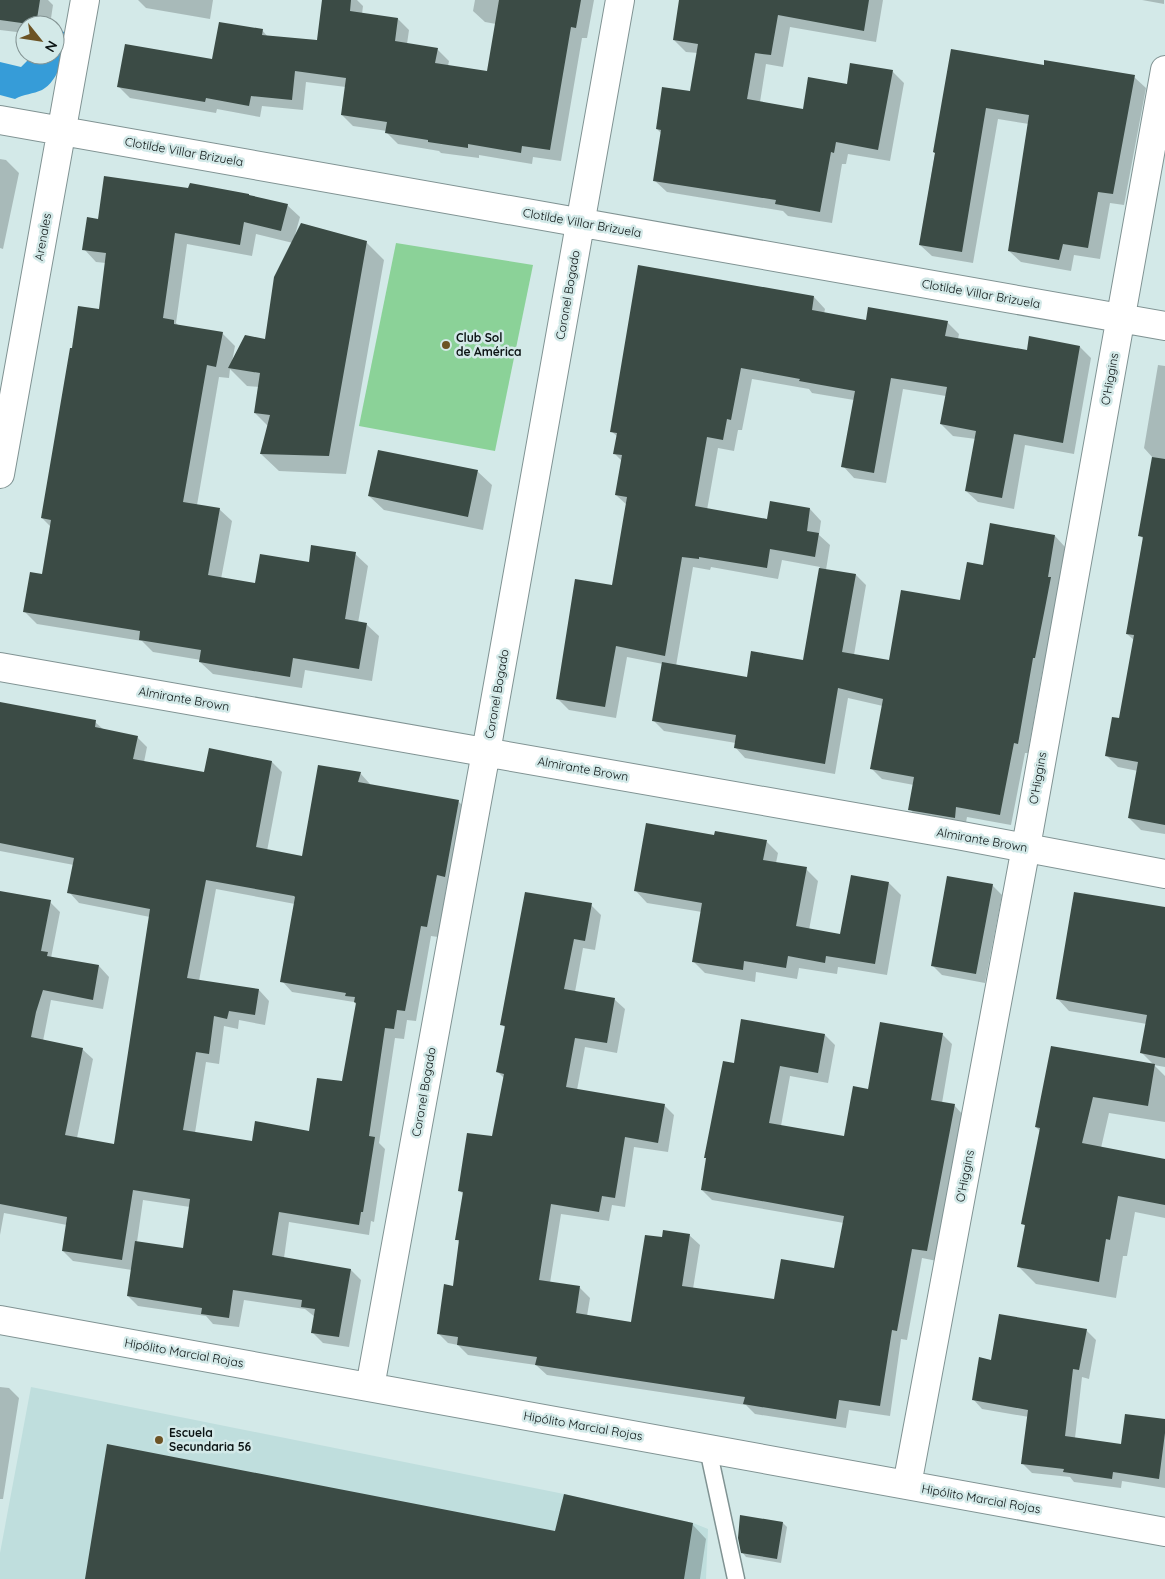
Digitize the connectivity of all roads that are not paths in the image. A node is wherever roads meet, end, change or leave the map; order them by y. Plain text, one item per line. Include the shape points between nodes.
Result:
1 (85, 0) edge
2 (620, 0) edge
3 (1165, 70) edge
4 (0, 120) edge
5 (62, 131) junction
6 (581, 223) junction
7 (1120, 318) junction
8 (1165, 326) edge
9 (0, 474) edge
10 (0, 667) edge
11 (486, 752) junction
12 (1026, 847) junction
13 (1165, 874) edge
14 (0, 1320) edge
15 (370, 1387) junction
16 (708, 1449) junction
17 (907, 1485) junction
18 (1165, 1532) edge
19 (736, 1579) edge

1 - 5 street, Arenales
2 - 6 street, Coronel Bogado
3 - 7 street, O'Higgins
4 - 5 street, Clotilde Villar Brizuela
5 - 6 street, Clotilde Villar Brizuela
5 - 9 street, Arenales
6 - 7 street, Clotilde Villar Brizuela
6 - 11 street, Coronel Bogado
7 - 8 street, Clotilde Villar Brizuela
7 - 12 street, O'Higgins
10 - 11 street, Almirante Brown
11 - 12 street, Almirante Brown
11 - 15 street, Coronel Bogado
12 - 13 street, Almirante Brown
12 - 17 street, O'Higgins
14 - 15 street, Hipólito Marcial Rojas
15 - 16 street, Hipólito Marcial Rojas
16 - 17 street, Hipólito Marcial Rojas
16 - 19 lane
17 - 18 street, Hipólito Marcial Rojas

